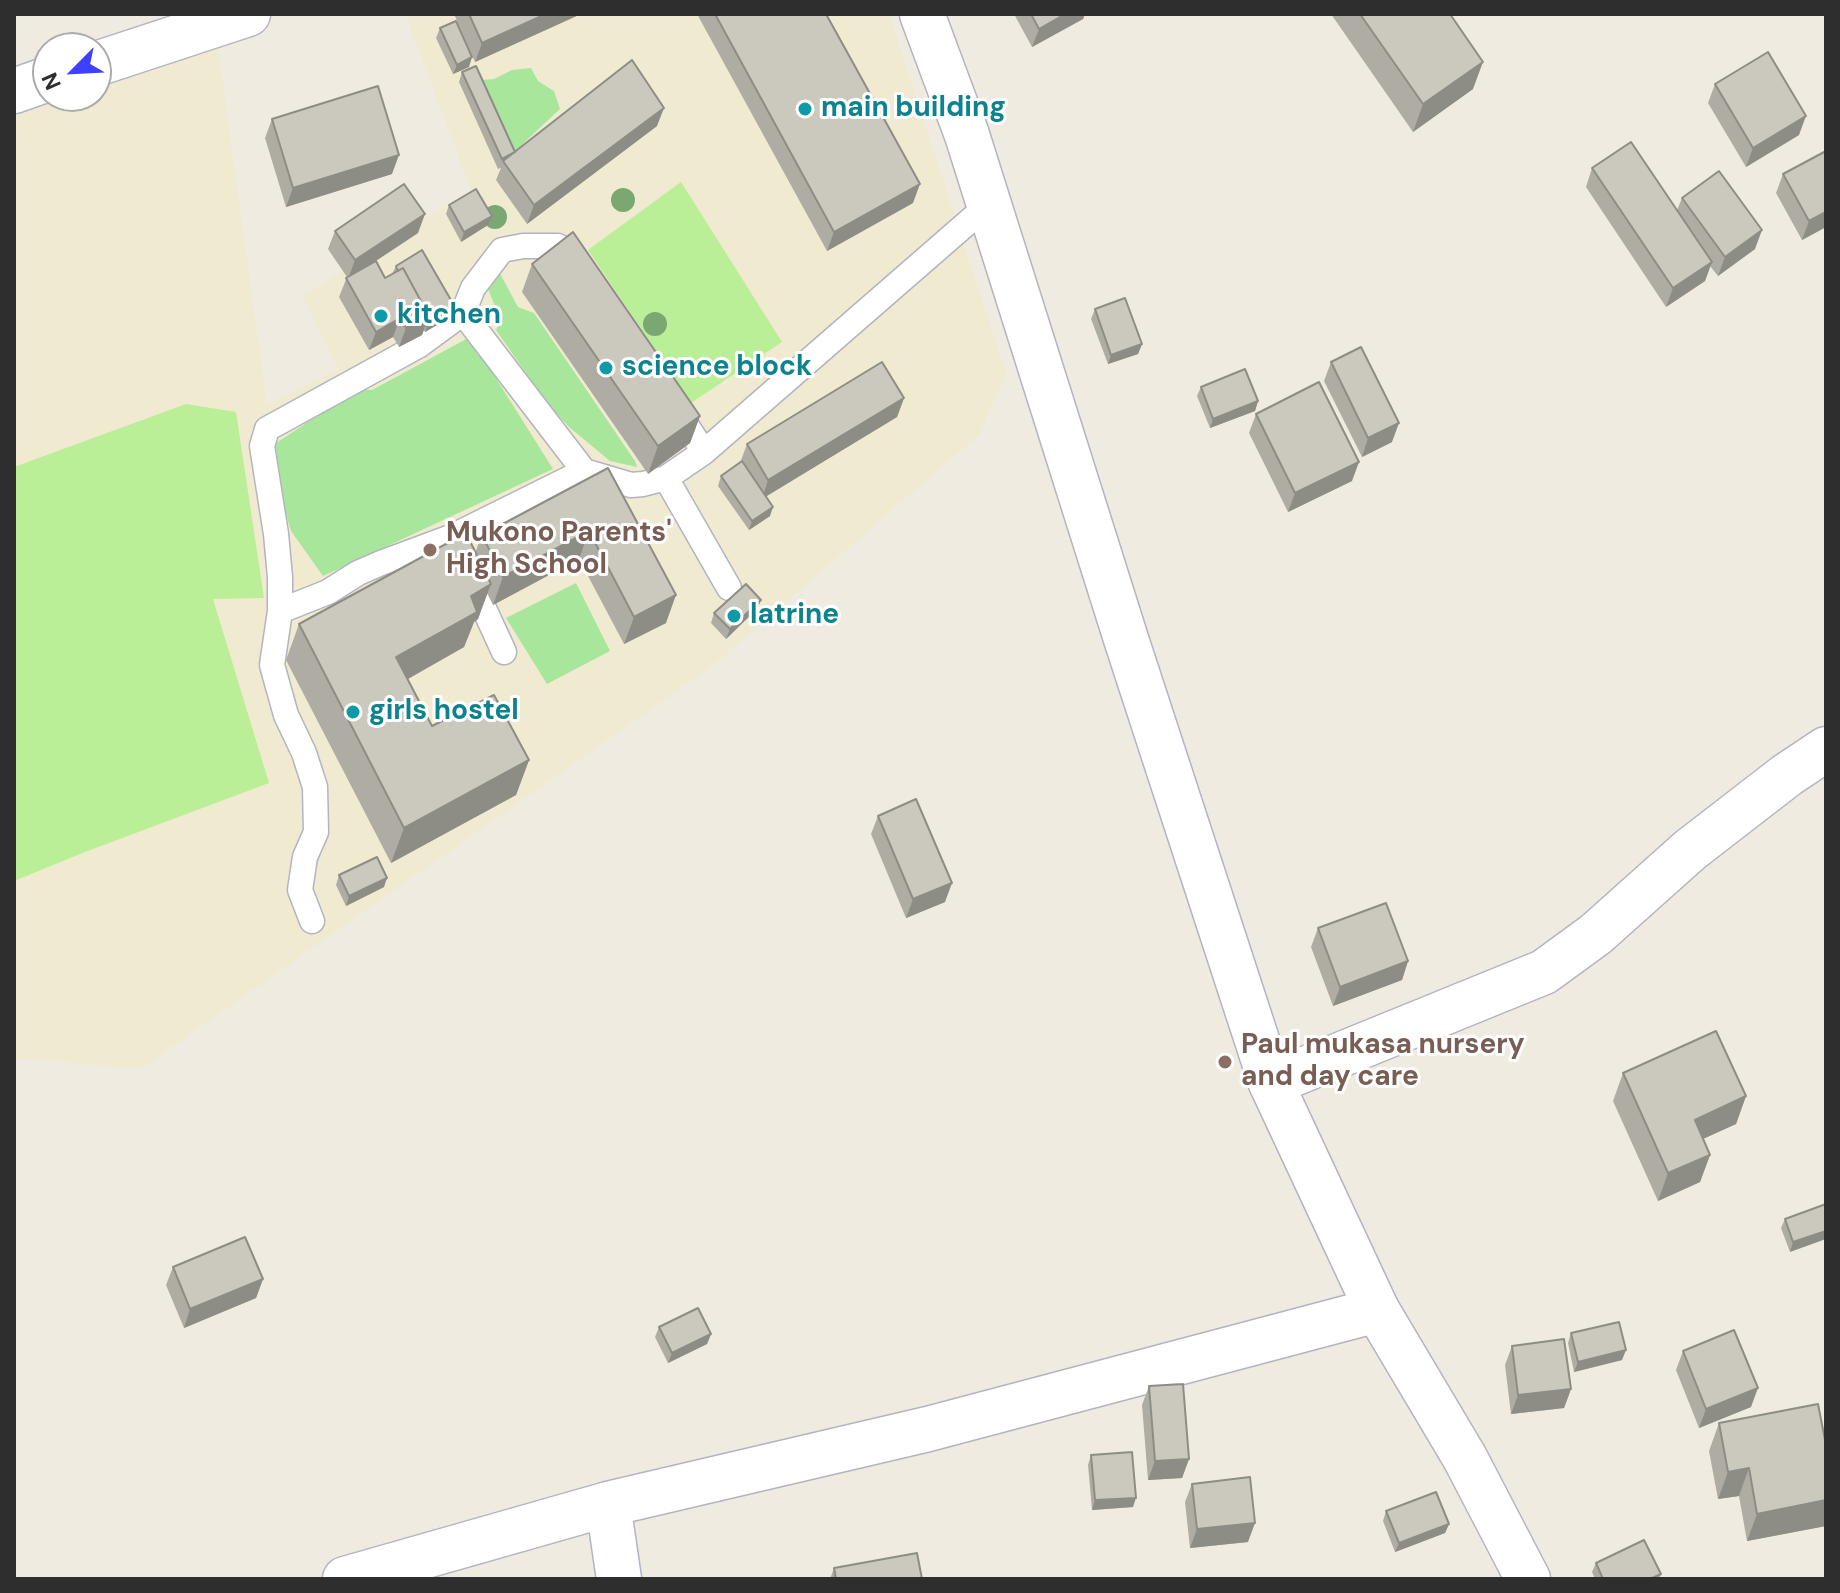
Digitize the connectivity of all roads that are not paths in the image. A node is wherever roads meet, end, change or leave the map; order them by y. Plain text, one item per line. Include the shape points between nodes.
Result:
1 (248, 14) edge
2 (922, 14) edge
3 (112, 59) edge
4 (989, 204) junction
5 (594, 289) edge
6 (463, 313) junction
7 (662, 390) edge
8 (704, 452) junction
9 (584, 471) junction
10 (666, 478) junction
11 (451, 537) junction
12 (729, 588) dead end
13 (280, 611) junction
14 (504, 652) dead end
15 (1826, 749) edge
16 (312, 921) dead end
17 (1271, 1083) junction
18 (1377, 1310) junction
19 (608, 1504) junction
20 (345, 1579) edge
21 (619, 1579) edge
22 (1528, 1579) edge

1 - 3 street
2 - 4 street
4 - 8 lane
4 - 17 street
5 - 6 lane via 569,252 558,246 511,248 497,255 473,288
6 - 9 lane
6 - 13 lane via 418,346 267,429 262,446 276,534
7 - 8 lane
8 - 10 lane
9 - 10 lane via 631,485
9 - 11 lane
10 - 12 lane
11 - 13 lane
11 - 14 lane
13 - 16 lane via 272,665 315,787 316,832 300,890
15 - 17 street via 1690,850 1596,934 1544,972
17 - 18 street
18 - 19 street via 928,1429
18 - 22 street via 1465,1458
19 - 20 street
19 - 21 street

